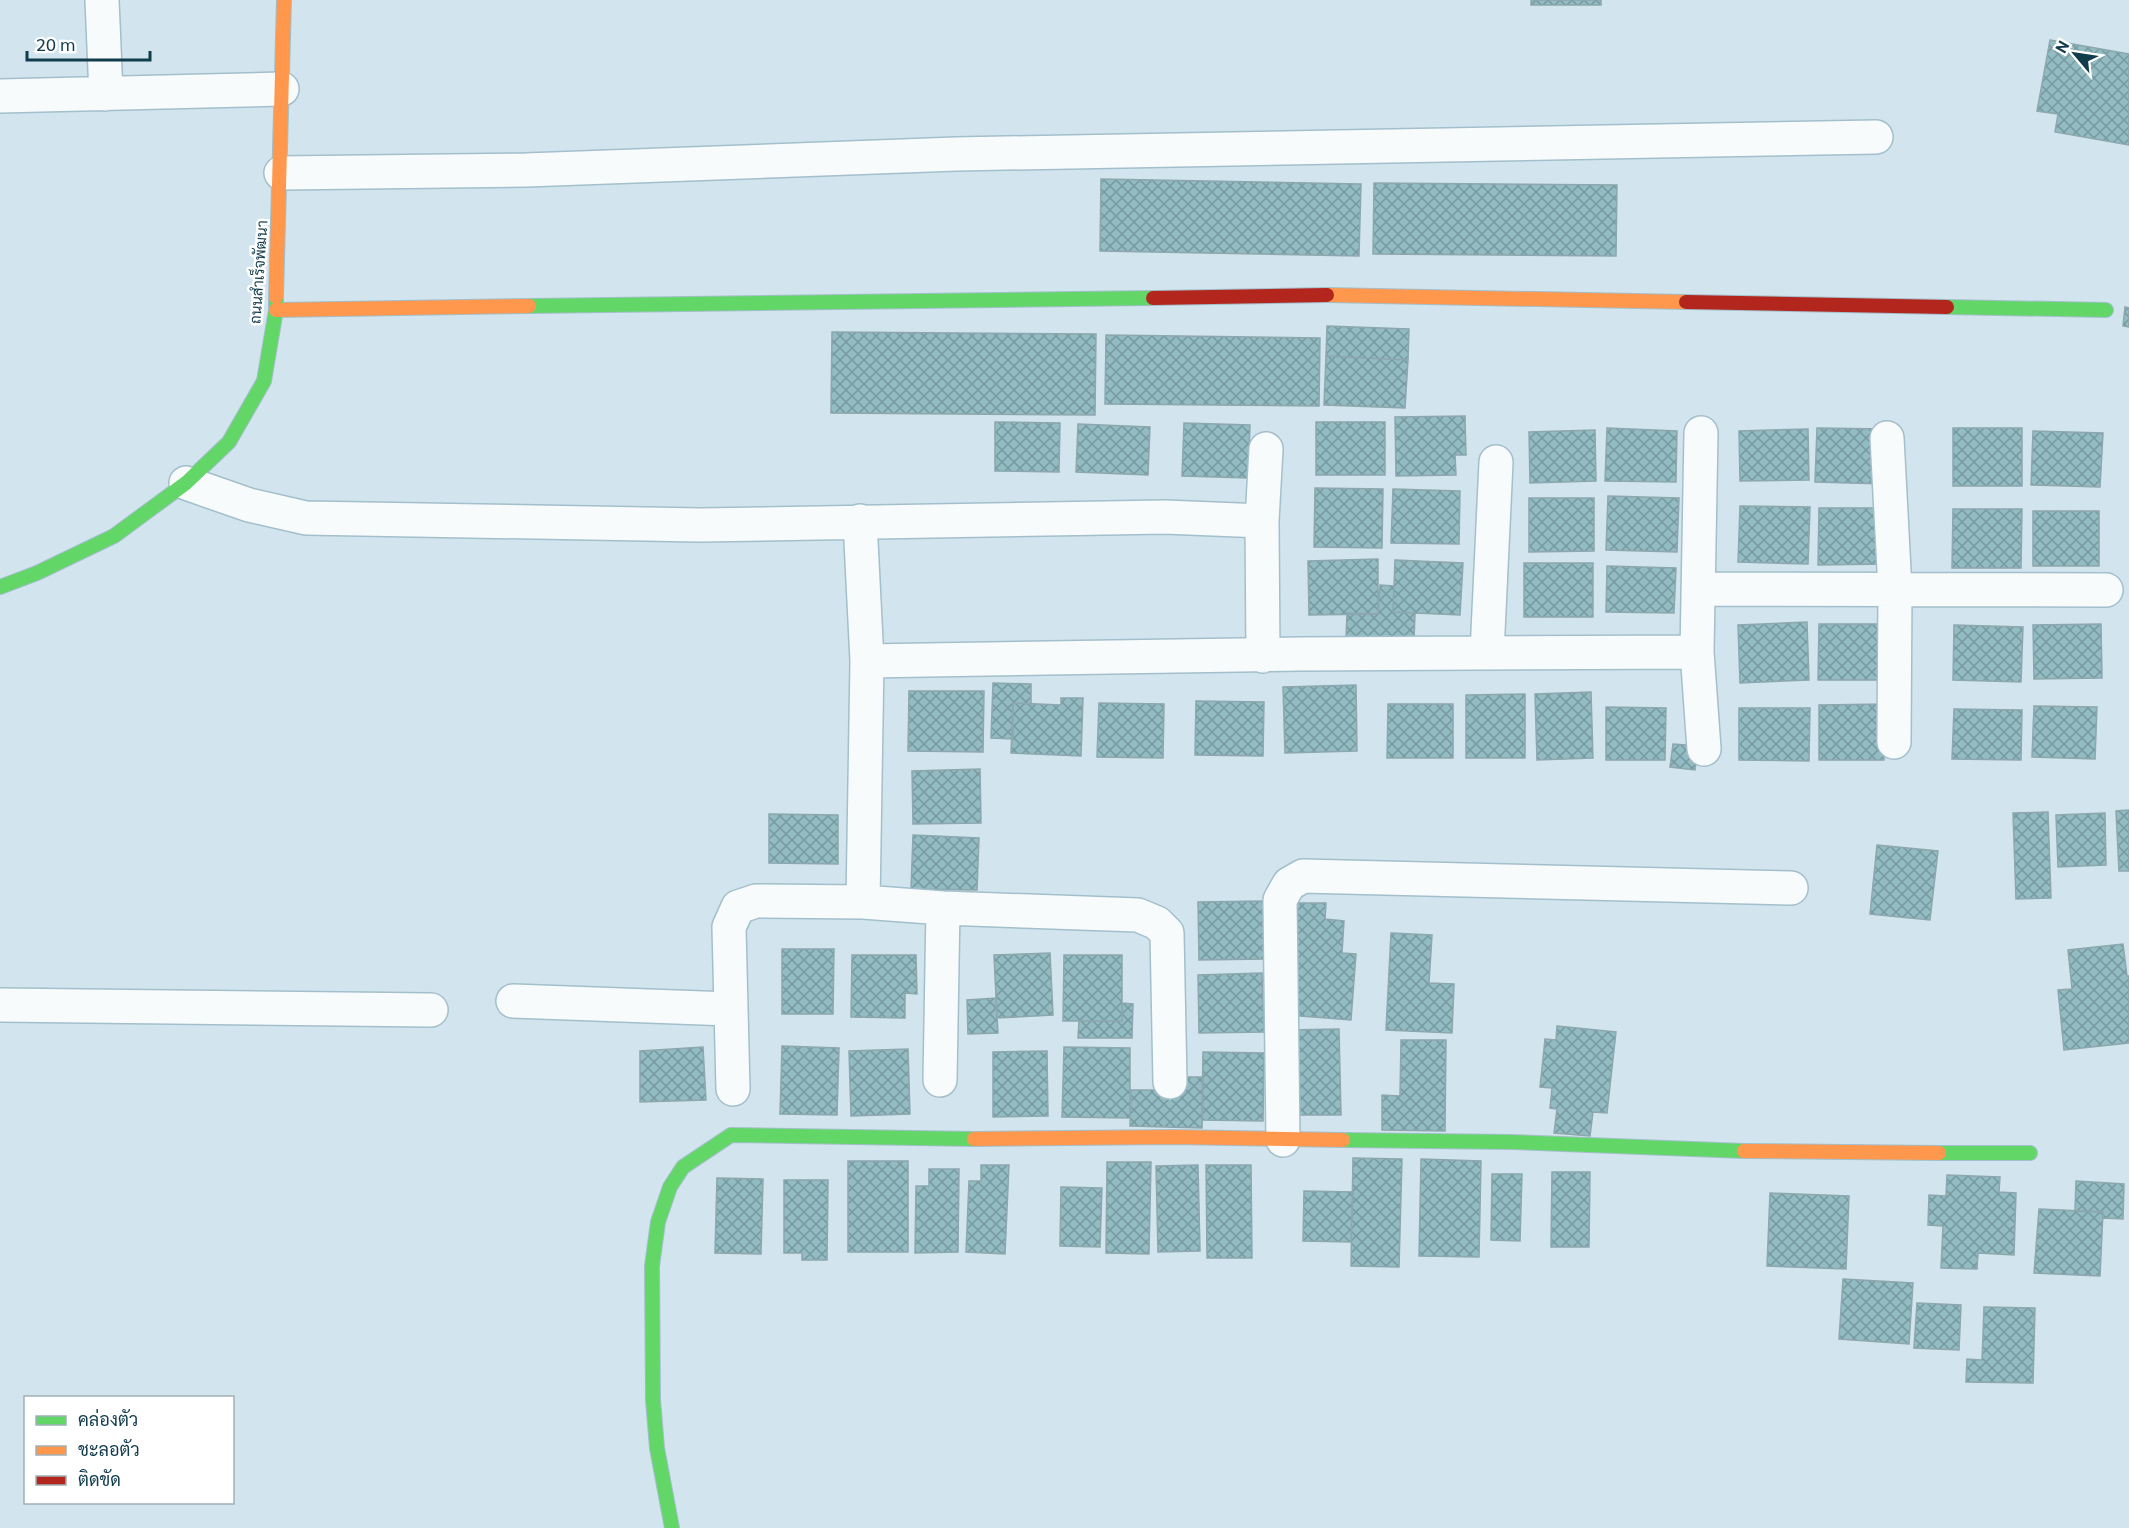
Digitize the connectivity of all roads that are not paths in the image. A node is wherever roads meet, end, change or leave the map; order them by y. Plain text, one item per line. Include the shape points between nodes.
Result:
1 (102, 0) edge
2 (284, 0) edge
3 (282, 89) junction
4 (105, 94) junction
5 (0, 96) edge
6 (1876, 137) dead end
7 (281, 173) junction
8 (276, 310) junction
9 (2106, 310) dead end
10 (1701, 433) dead end
11 (1887, 438) dead end
12 (1266, 449) dead end
13 (1496, 462) dead end
14 (186, 483) junction
15 (860, 521) junction
16 (1262, 521) junction
17 (0, 587) edge
18 (1698, 589) junction
19 (1895, 589) junction
20 (2106, 590) dead end
21 (1697, 652) junction
22 (1486, 653) junction
23 (1263, 656) junction
24 (867, 661) junction
25 (1894, 742) dead end
26 (1704, 749) dead end
27 (1791, 888) dead end
28 (863, 902) junction
29 (943, 908) junction
30 (513, 1001) dead end
31 (0, 1005) edge
32 (730, 1009) junction
33 (431, 1010) dead end
34 (940, 1080) dead end
35 (1170, 1082) dead end
36 (733, 1089) dead end
37 (1283, 1140) junction
38 (2030, 1153) dead end
39 (672, 1528) edge

1 - 4 street
2 - 3 street, ถนนสำเร็จพัฒนา
3 - 4 street
3 - 7 street, ถนนสำเร็จพัฒนา
4 - 5 street
6 - 7 street via 956,154 526,170
7 - 8 street, ถนนสำเร็จพัฒนา
8 - 9 street via 1356,295
8 - 14 street, ถนนสำเร็จพัฒนา via 264,381 229,442
10 - 18 street
11 - 19 street
12 - 16 street
13 - 22 street
14 - 15 street via 249,505 306,518 700,525
14 - 17 street, ถนนสำเร็จพัฒนา via 114,536
15 - 16 street via 1165,517
15 - 24 street
16 - 23 street
18 - 19 street
18 - 21 street
19 - 20 street
19 - 25 street
21 - 22 street
21 - 26 street
22 - 23 street
23 - 24 street
24 - 28 street
27 - 37 street via 1304,876 1289,884 1280,900
28 - 29 street
28 - 32 street via 756,901 738,907 729,927
29 - 34 street
29 - 35 street via 1138,915 1157,923 1167,933
30 - 32 street
31 - 33 street
32 - 36 street
37 - 38 street via 1511,1142 1773,1152
37 - 39 street via 731,1135 684,1167 670,1187 658,1222 652,1266 653,1400 657,1448

